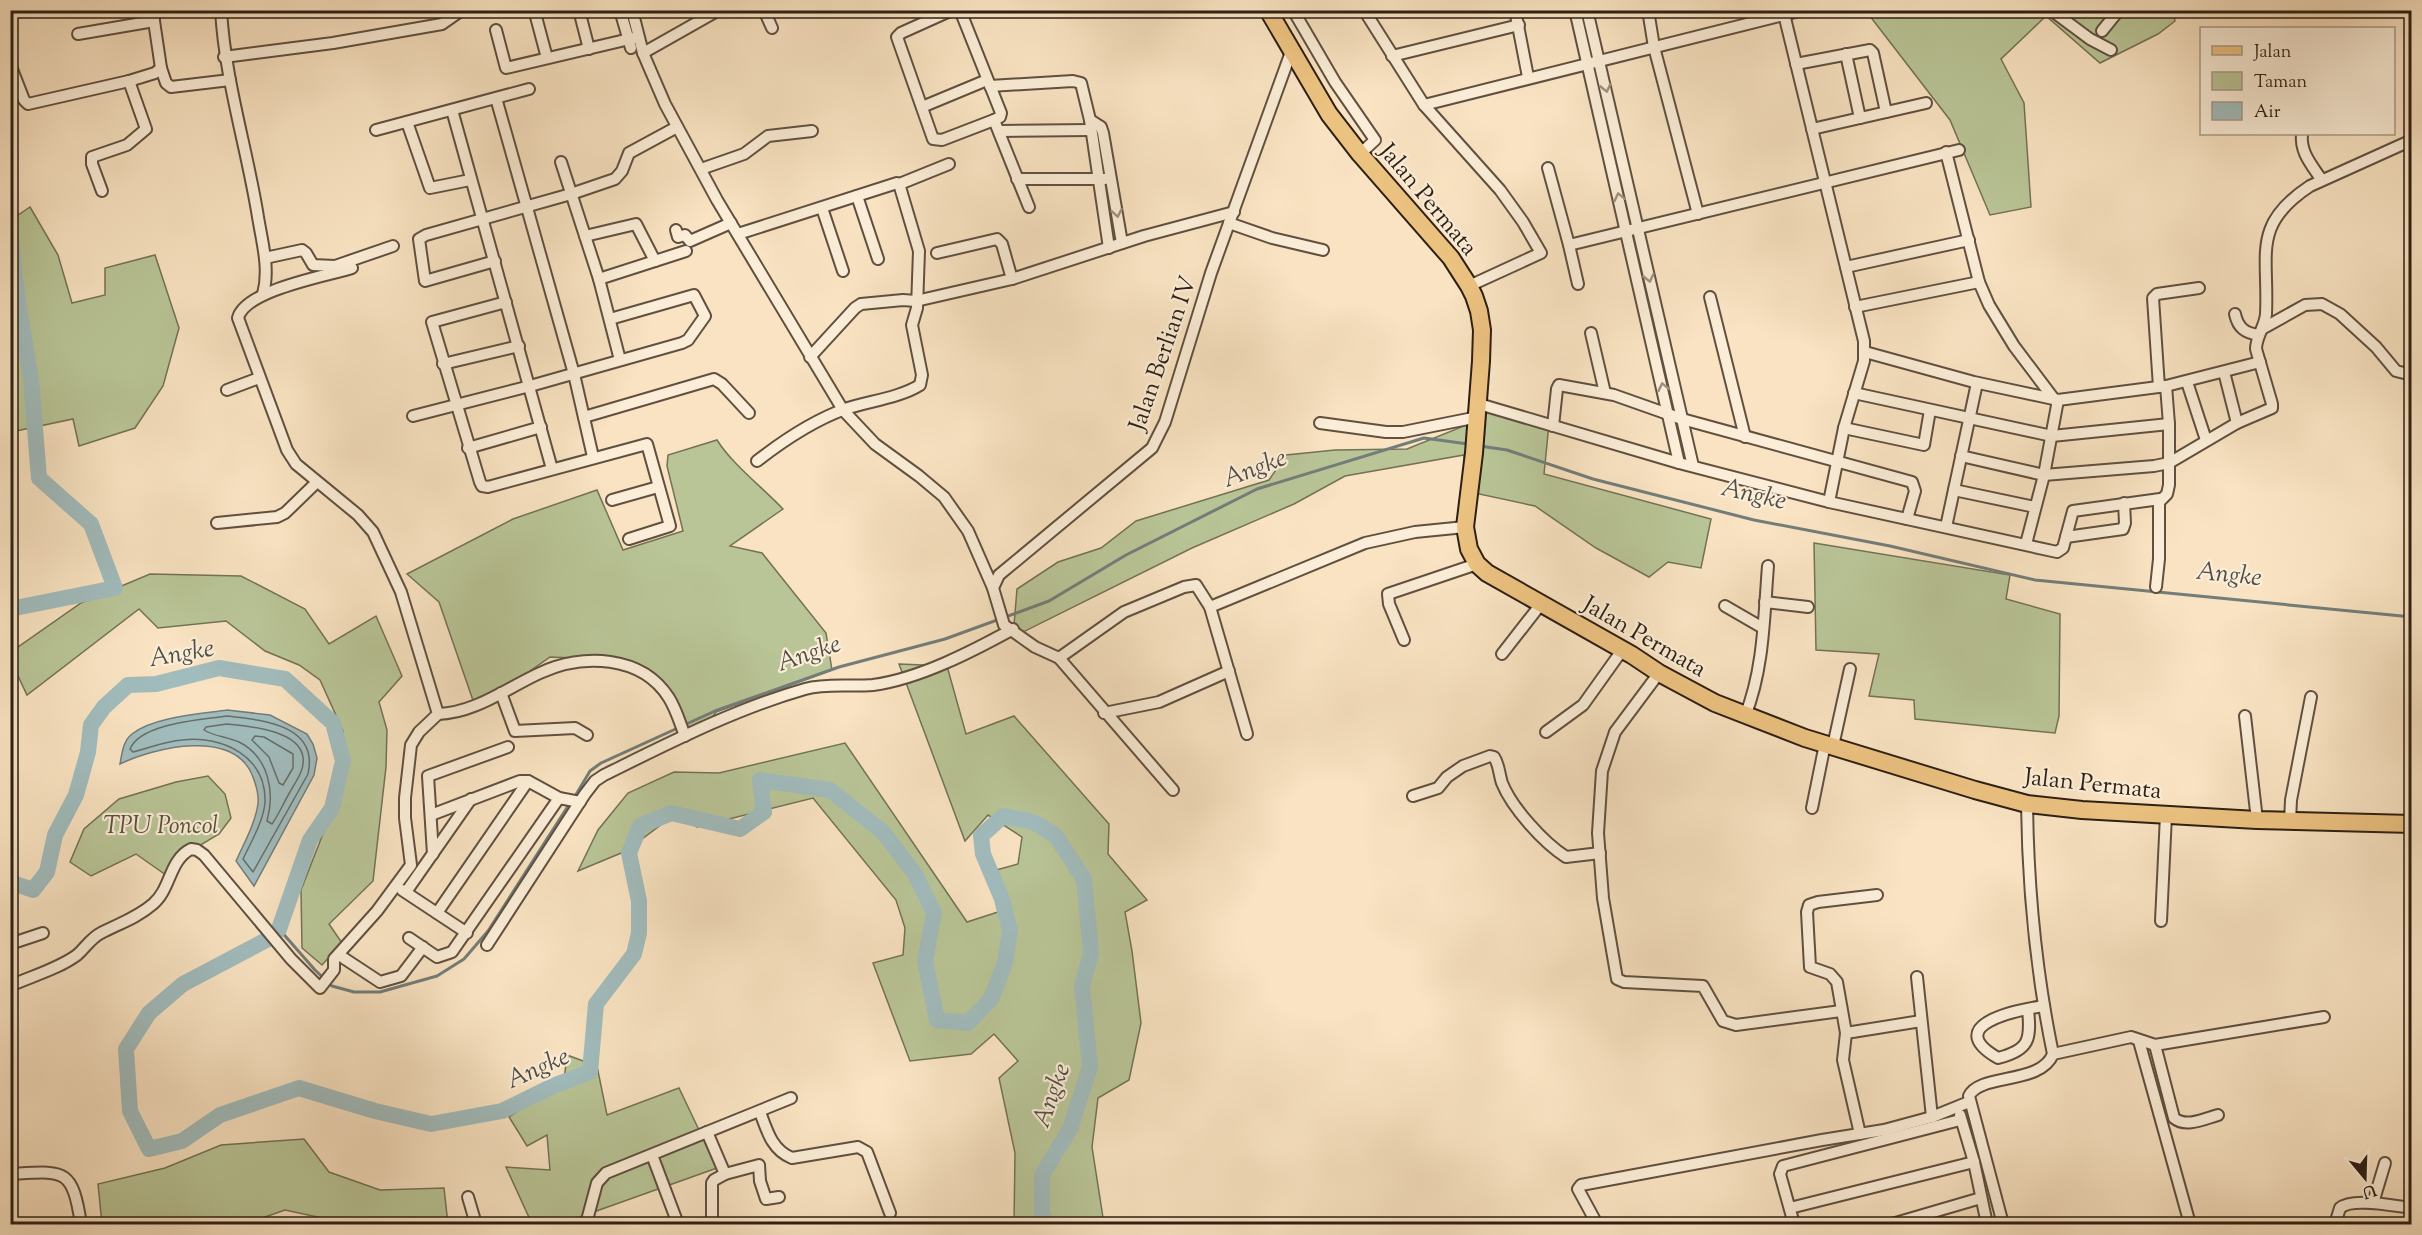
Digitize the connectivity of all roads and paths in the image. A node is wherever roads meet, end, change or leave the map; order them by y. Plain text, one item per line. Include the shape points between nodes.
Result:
1 (221, 10) edge
2 (462, 10) edge
3 (579, 10) edge
4 (620, 10) edge
5 (632, 10) edge
6 (719, 10) edge
7 (764, 10) edge
8 (952, 10) edge
9 (960, 10) edge
10 (1268, 10) edge
11 (1293, 10) edge
12 (1364, 10) edge
13 (1515, 10) edge
14 (1575, 10) edge
15 (1587, 10) edge
16 (1648, 10) edge
17 (1803, 10) edge
18 (2051, 10) edge
19 (2119, 10) edge
20 (535, 13) dead end
21 (1784, 13) edge
22 (155, 14) edge
23 (927, 15) edge
24 (1300, 23) junction
25 (1519, 25) junction
26 (772, 28) dead end
27 (1278, 29) junction
28 (496, 30) dead end
29 (2102, 31) dead end
30 (78, 34) dead end
31 (632, 42) junction
32 (1654, 47) junction
33 (589, 48) junction
34 (2111, 50) dead end
35 (1291, 52) junction
36 (644, 53) junction
37 (1846, 54) junction
38 (1392, 56) junction
39 (224, 57) junction
40 (547, 58) junction
41 (1594, 62) junction
42 (10, 64) edge
43 (1796, 64) junction
44 (161, 68) junction
45 (1528, 77) junction
46 (230, 80) junction
47 (129, 81) junction
48 (988, 83) junction
49 (529, 88) dead end
50 (496, 98) junction
51 (1926, 103) dead end
52 (1424, 105) junction
53 (922, 107) junction
54 (452, 110) junction
55 (1886, 112) junction
56 (1860, 118) junction
57 (407, 122) junction
58 (1091, 125) junction
59 (997, 126) junction
60 (677, 127) junction
61 (1812, 129) junction
62 (376, 130) dead end
63 (812, 131) dead end
64 (2302, 135) edge
65 (2412, 140) edge
66 (1959, 150) dead end
67 (1946, 152) junction
68 (1360, 154) junction
69 (561, 162) dead end
70 (949, 164) dead end
71 (1548, 168) dead end
72 (701, 169) junction
73 (1017, 179) junction
74 (1111, 179) junction
75 (2320, 179) junction
76 (470, 180) junction
77 (1098, 180) junction
78 (1825, 181) junction
79 (102, 191) dead end
80 (571, 194) junction
81 (857, 196) junction
82 (527, 207) junction
83 (1029, 207) dead end
84 (822, 208) junction
85 (1234, 212) junction
86 (1698, 214) junction
87 (482, 218) junction
88 (731, 223) junction
89 (1229, 224) junction
90 (676, 230) dead end
91 (1632, 230) junction
92 (738, 234) junction
93 (585, 236) junction
94 (1969, 240) junction
95 (1122, 243) junction
96 (1569, 245) junction
97 (393, 246) dead end
98 (912, 248) dead end
99 (1109, 248) junction
100 (1323, 250) dead end
101 (686, 251) dead end
102 (937, 253) dead end
103 (265, 258) junction
104 (878, 259) dead end
105 (495, 261) junction
106 (655, 261) junction
107 (1846, 267) junction
108 (352, 268) dead end
109 (843, 271) dead end
110 (598, 279) junction
111 (1012, 279) junction
112 (1978, 282) junction
113 (1578, 284) dead end
114 (1469, 285) junction
115 (2199, 288) dead end
116 (263, 294) junction
117 (1710, 297) dead end
118 (506, 302) junction
119 (916, 302) junction
120 (1855, 307) junction
121 (2235, 314) dead end
122 (609, 319) junction
123 (2261, 332) junction
124 (1591, 333) dead end
125 (519, 346) junction
126 (1865, 352) junction
127 (810, 357) junction
128 (620, 360) junction
129 (2260, 362) junction
130 (443, 364) junction
131 (2224, 372) junction
132 (574, 374) junction
133 (2412, 375) edge
134 (259, 378) junction
135 (1977, 382) junction
136 (2187, 382) junction
137 (530, 386) junction
138 (2162, 387) junction
139 (227, 390) dead end
140 (1605, 393) junction
141 (1854, 393) junction
142 (2056, 399) junction
143 (455, 405) junction
144 (843, 410) junction
145 (1930, 411) junction
146 (748, 413) dead end
147 (1668, 414) junction
148 (413, 416) dead end
149 (1478, 416) junction
150 (585, 417) junction
151 (1682, 419) junction
152 (1969, 419) junction
153 (1320, 423) dead end
154 (2237, 423) junction
155 (2169, 424) junction
156 (1553, 426) junction
157 (541, 427) junction
158 (1844, 428) junction
159 (2052, 436) junction
160 (1744, 437) junction
161 (2206, 440) junction
162 (468, 448) junction
163 (1961, 456) junction
164 (593, 457) junction
165 (1838, 460) junction
166 (757, 461) dead end
167 (1679, 463) junction
168 (2169, 463) junction
169 (1693, 466) junction
170 (552, 470) junction
171 (2044, 475) junction
172 (317, 483) junction
173 (658, 487) junction
174 (1954, 490) junction
175 (2160, 499) junction
176 (612, 500) dead end
177 (1829, 502) junction
178 (2124, 503) junction
179 (2034, 507) junction
180 (1908, 519) junction
181 (217, 523) dead end
182 (1465, 527) junction
183 (1946, 527) junction
184 (2066, 537) junction
185 (629, 539) dead end
186 (2026, 544) junction
187 (1477, 564) junction
188 (1768, 566) dead end
189 (2156, 587) dead end
190 (993, 588) junction
191 (1765, 602) junction
192 (1541, 604) junction
193 (1725, 606) dead end
194 (1210, 607) junction
195 (1808, 607) dead end
196 (1008, 627) junction
197 (1763, 628) junction
198 (1404, 640) dead end
199 (1623, 650) junction
200 (1502, 654) dead end
201 (1059, 658) junction
202 (1850, 669) dead end
203 (1229, 671) junction
204 (1659, 673) junction
205 (501, 693) junction
206 (2311, 697) dead end
207 (1104, 713) junction
208 (438, 714) junction
209 (1745, 716) junction
210 (2245, 716) dead end
211 (684, 732) junction
212 (1546, 732) dead end
213 (1247, 734) dead end
214 (587, 735) dead end
215 (1829, 745) junction
216 (508, 747) dead end
217 (528, 781) junction
218 (1173, 790) dead end
219 (1413, 796) dead end
220 (471, 800) junction
221 (570, 800) junction
222 (2027, 804) junction
223 (1812, 808) dead end
224 (431, 815) junction
225 (2166, 815) junction
226 (2257, 820) junction
227 (2289, 821) junction
228 (2412, 825) edge
229 (1600, 853) junction
230 (433, 854) junction
231 (1877, 895) dead end
232 (437, 913) junction
233 (2162, 921) dead end
234 (43, 933) dead end
235 (467, 933) junction
236 (409, 938) dead end
237 (10, 944) edge
238 (487, 945) dead end
239 (423, 947) junction
240 (342, 957) dead end
241 (1917, 977) dead end
242 (10, 986) edge
243 (2044, 1006) junction
244 (2028, 1009) junction
245 (1841, 1011) junction
246 (2324, 1017) dead end
247 (1921, 1021) junction
248 (1846, 1033) junction
249 (2139, 1041) junction
250 (2155, 1046) junction
251 (2053, 1054) junction
252 (791, 1098) dead end
253 (1964, 1104) junction
254 (760, 1112) junction
255 (2218, 1115) dead end
256 (1932, 1117) junction
257 (1960, 1120) junction
258 (707, 1132) junction
259 (1860, 1134) junction
260 (652, 1155) junction
261 (1974, 1162) junction
262 (2385, 1163) dead end
263 (10, 1174) edge
264 (725, 1174) junction
265 (468, 1197) dead end
266 (778, 1197) dead end
267 (1981, 1198) junction
268 (2373, 1203) junction
269 (1790, 1208) junction
270 (2412, 1208) edge
271 (890, 1213) dead end
272 (712, 1220) dead end
273 (81, 1224) edge
274 (476, 1224) edge
275 (586, 1224) edge
276 (678, 1224) edge
277 (1597, 1224) edge
278 (1794, 1224) edge
279 (1892, 1224) edge
280 (1987, 1224) edge
281 (2003, 1224) edge
282 (2190, 1224) edge
283 (2335, 1224) edge

1 - 39 street
2 - 39 street via 442,24
3 - 33 street
4 - 31 street
5 - 31 street
6 - 36 street
7 - 26 street
8 - 23 street
9 - 48 street
10 - 27 main road, Jalan Permata
11 - 24 street
12 - 38 street
13 - 25 street
14 - 41 street
15 - 41 street
16 - 32 street
17 - 21 street
18 - 34 street
19 - 29 street
20 - 40 street
21 - 32 street
21 - 43 street
22 - 30 street
22 - 44 street
23 - 53 street via 897,37
24 - 27 street
24 - 68 street via 1375,140
25 - 38 street
25 - 45 street
27 - 35 main road, Jalan Permata
28 - 40 street via 506,68
31 - 33 street
31 - 36 street
32 - 41 street
32 - 86 street
33 - 40 street
35 - 68 main road, Jalan Permata
35 - 85 street, Jalan Berlian IV
36 - 60 street
37 - 43 street
37 - 55 street via 1872,51
37 - 56 street
38 - 52 street
39 - 46 street
41 - 45 street
41 - 91 street
42 - 47 street via 28,104
43 - 61 street
44 - 46 street via 171,87
44 - 47 street
45 - 52 street
46 - 103 street
47 - 79 street via 146,129 127,144 92,157
48 - 53 street
48 - 58 street via 1078,82 1083,87
48 - 59 street via 1001,113
49 - 50 street
50 - 54 street
50 - 82 street
51 - 55 street
52 - 114 street via 1500,190 1540,253
53 - 59 street via 933,140 938,142
54 - 57 street
54 - 76 street
55 - 56 street
56 - 61 street
57 - 62 street
57 - 76 street via 430,188
58 - 59 street
58 - 74 street via 1101,127
58 - 77 street
59 - 73 street
60 - 72 street
60 - 80 street via 629,153 615,179
61 - 78 street
63 - 72 street via 768,136 744,154
64 - 75 street via 2305,156
65 - 75 street
66 - 67 street
67 - 78 street
67 - 94 street
68 - 114 main road, Jalan Permata via 1451,258
69 - 80 street
70 - 119 street via 900,187 919,251
71 - 96 street
72 - 88 street
73 - 77 street
73 - 83 street
74 - 77 street
74 -> 95 street
75 - 123 street via 2295,196 2270,226 2264,256 2266,311
76 - 87 street
77 - 99 street
78 - 86 street
78 - 107 street
80 - 82 street
80 - 93 street
81 - 84 street
81 - 98 street via 894,184
81 - 104 street
82 - 87 street
82 - 132 street
84 - 92 street
84 - 109 street
85 - 89 street, Jalan Berlian IV
85 - 95 street
86 - 91 street
87 - 105 street
87 - 105 street via 421,237 418,243 425,281
88 - 90 street via 690,241 685,235 678,237
88 - 92 street
89 - 100 street
89 - 190 street, Jalan Berlian IV via 1152,448 999,575
91 - 96 street
147 -> 91 street
91 -> 151 street
92 - 127 street
93 - 106 street via 636,224
93 - 110 street
94 - 107 street
94 - 112 street
95 - 99 street
96 - 113 street
97 - 103 street via 335,266 313,265 302,250
99 - 111 street
101 - 106 street
102 - 111 street via 997,239
103 - 116 street
105 - 118 street
106 - 110 street
107 - 120 street
108 - 116 street
110 - 122 street
111 - 119 street
112 - 120 street
112 - 142 street via 1998,324
114 - 149 main road, Jalan Permata via 1482,330
115 - 138 street via 2153,297
116 - 134 street via 238,318
117 - 160 street
118 - 125 street
118 - 130 street via 432,322
119 - 127 street via 861,304 849,312
119 - 144 street via 912,325 922,375 920,385
120 - 126 street
121 - 123 street via 2248,333
122 - 128 street
122 - 128 street via 694,296 705,316 685,342
123 - 129 street via 2256,349
123 - 133 street via 2306,305 2322,304 2340,314 2396,371
124 - 140 street
125 - 130 street
125 - 137 street
126 - 135 street
126 - 141 street
127 - 144 street
128 - 132 street
129 - 131 street
129 - 154 street via 2272,407
130 - 143 street
131 - 136 street
131 - 154 street
132 - 137 street
132 - 150 street
134 - 139 street
134 - 172 street via 287,450
135 - 142 street
135 - 152 street
136 - 138 street
136 - 161 street
137 - 143 street
137 - 157 street
138 - 142 street
138 - 155 street
140 - 147 street
140 - 156 street via 1559,385
141 - 145 street
141 - 158 street
142 - 159 street
143 - 148 street
143 - 162 street
144 - 166 street via 795,433
144 - 190 street via 875,444 944,497 969,531
145 - 152 street
145 - 158 street via 1924,446
146 - 150 street via 714,379
147 - 151 street
147 - 167 street
149 - 153 street via 1403,432
149 - 156 street
149 - 182 main road, Jalan Permata
150 - 164 street
151 - 160 street
151 - 169 street
152 - 159 street
152 - 163 street
154 - 161 street
155 - 159 street
155 - 168 street
156 - 167 street
157 - 162 street
157 - 170 street
158 - 165 street
159 - 171 street
160 - 165 street
161 - 168 street
162 - 170 street via 485,488
163 - 171 street
163 - 174 street
164 - 170 street
164 - 173 street via 647,444
165 - 177 street
165 - 180 street via 1912,482 1915,491
167 - 169 street
168 - 171 street
168 - 175 street via 2168,491
169 - 177 street
171 - 179 street
172 - 181 street via 277,517
172 - 208 street via 358,515 383,549 401,592
173 - 176 street
173 - 185 street via 670,526
174 - 179 street
174 - 183 street
175 - 178 street
175 - 189 street
177 - 180 street
178 - 184 street via 2073,511
178 - 184 street via 2122,529
179 - 186 street
180 - 183 street
182 - 187 main road, Jalan Permata
182 - 194 street via 1365,543
183 - 186 street
184 - 186 street via 2060,552
187 - 192 main road, Jalan Permata
187 - 198 street via 1389,594 1389,604
188 - 191 street
190 - 196 street
191 - 195 street
191 - 197 street
192 - 199 main road, Jalan Permata
192 - 200 street
193 - 197 street
194 - 201 street via 1196,585 1184,587 1112,619
194 - 203 street
196 - 201 street via 1035,647
196 - 211 street via 975,650 908,676 874,684 806,689
197 - 209 street
199 - 204 main road, Jalan Permata
199 - 212 street via 1583,705
201 - 207 street
202 - 215 street
203 - 207 street via 1159,702
203 - 213 street
204 - 209 main road, Jalan Permata
204 - 229 street via 1615,732 1608,750 1598,803
205 - 208 street via 466,709
205 - 211 street via 556,666 598,661 620,663 655,681 668,696
205 - 214 street via 515,731 575,728
206 - 227 street
207 - 218 street
208 - 242 street via 411,745 405,798 411,865 364,928 334,959 335,967 318,988 204,855 191,849 170,872 163,892 152,905 99,934 76,955
209 - 215 main road, Jalan Permata
210 - 226 street
211 - 221 street via 604,775
215 - 222 main road, Jalan Permata
215 - 223 street
216 - 224 street via 428,776
217 - 220 street
217 - 221 street
217 - 232 street
219 - 229 street via 1438,788 1463,766 1494,757 1503,785 1539,834 1566,857
220 - 224 street
220 - 230 street
221 - 235 street
221 - 238 street
222 - 225 main road, Jalan Permata
222 - 243 street via 2029,867
224 - 230 street
225 - 226 main road, Jalan Permata
225 - 233 street
226 - 227 main road, Jalan Permata
227 - 228 main road, Jalan Permata
229 - 245 street via 1615,975 1620,981 1703,986 1723,1021 1736,1025
230 - 232 street via 403,890
231 - 245 street via 1809,905 1810,967 1835,978
232 - 235 street
234 - 237 street
235 - 239 street via 452,952 436,957
236 - 239 street
239 - 240 street via 401,975 380,982
241 - 247 street
243 - 244 street
243 - 251 street
244 - 244 street via 1986,1023 1977,1033 1978,1042 1998,1058 2023,1047 2030,1029
245 - 248 street
246 - 250 street
247 - 248 street
247 - 256 street
248 - 259 street via 1844,1060
249 - 250 street
249 - 251 street via 2131,1037
249 - 282 street
250 - 255 street via 2174,1118 2187,1123
251 - 253 street via 2047,1065 2035,1071 1974,1089
252 - 254 street
253 - 256 street
253 - 257 street
253 - 281 street
254 - 258 street
254 - 271 street via 776,1148 792,1158 858,1147 867,1152
256 - 259 street
257 - 261 street
257 - 269 street via 1783,1166 1780,1174
258 - 260 street
258 - 264 street
259 - 277 street via 1581,1185 1581,1197
260 - 275 street via 600,1177
260 - 276 street
261 - 267 street
261 - 269 street
262 - 268 street
263 - 273 street via 53,1172 65,1176 76,1193
264 - 266 street via 759,1165 766,1199
264 - 272 street via 712,1183
265 - 274 street
267 - 279 street
267 - 280 street
268 - 270 street
268 - 283 street via 2342,1206
269 - 278 street

